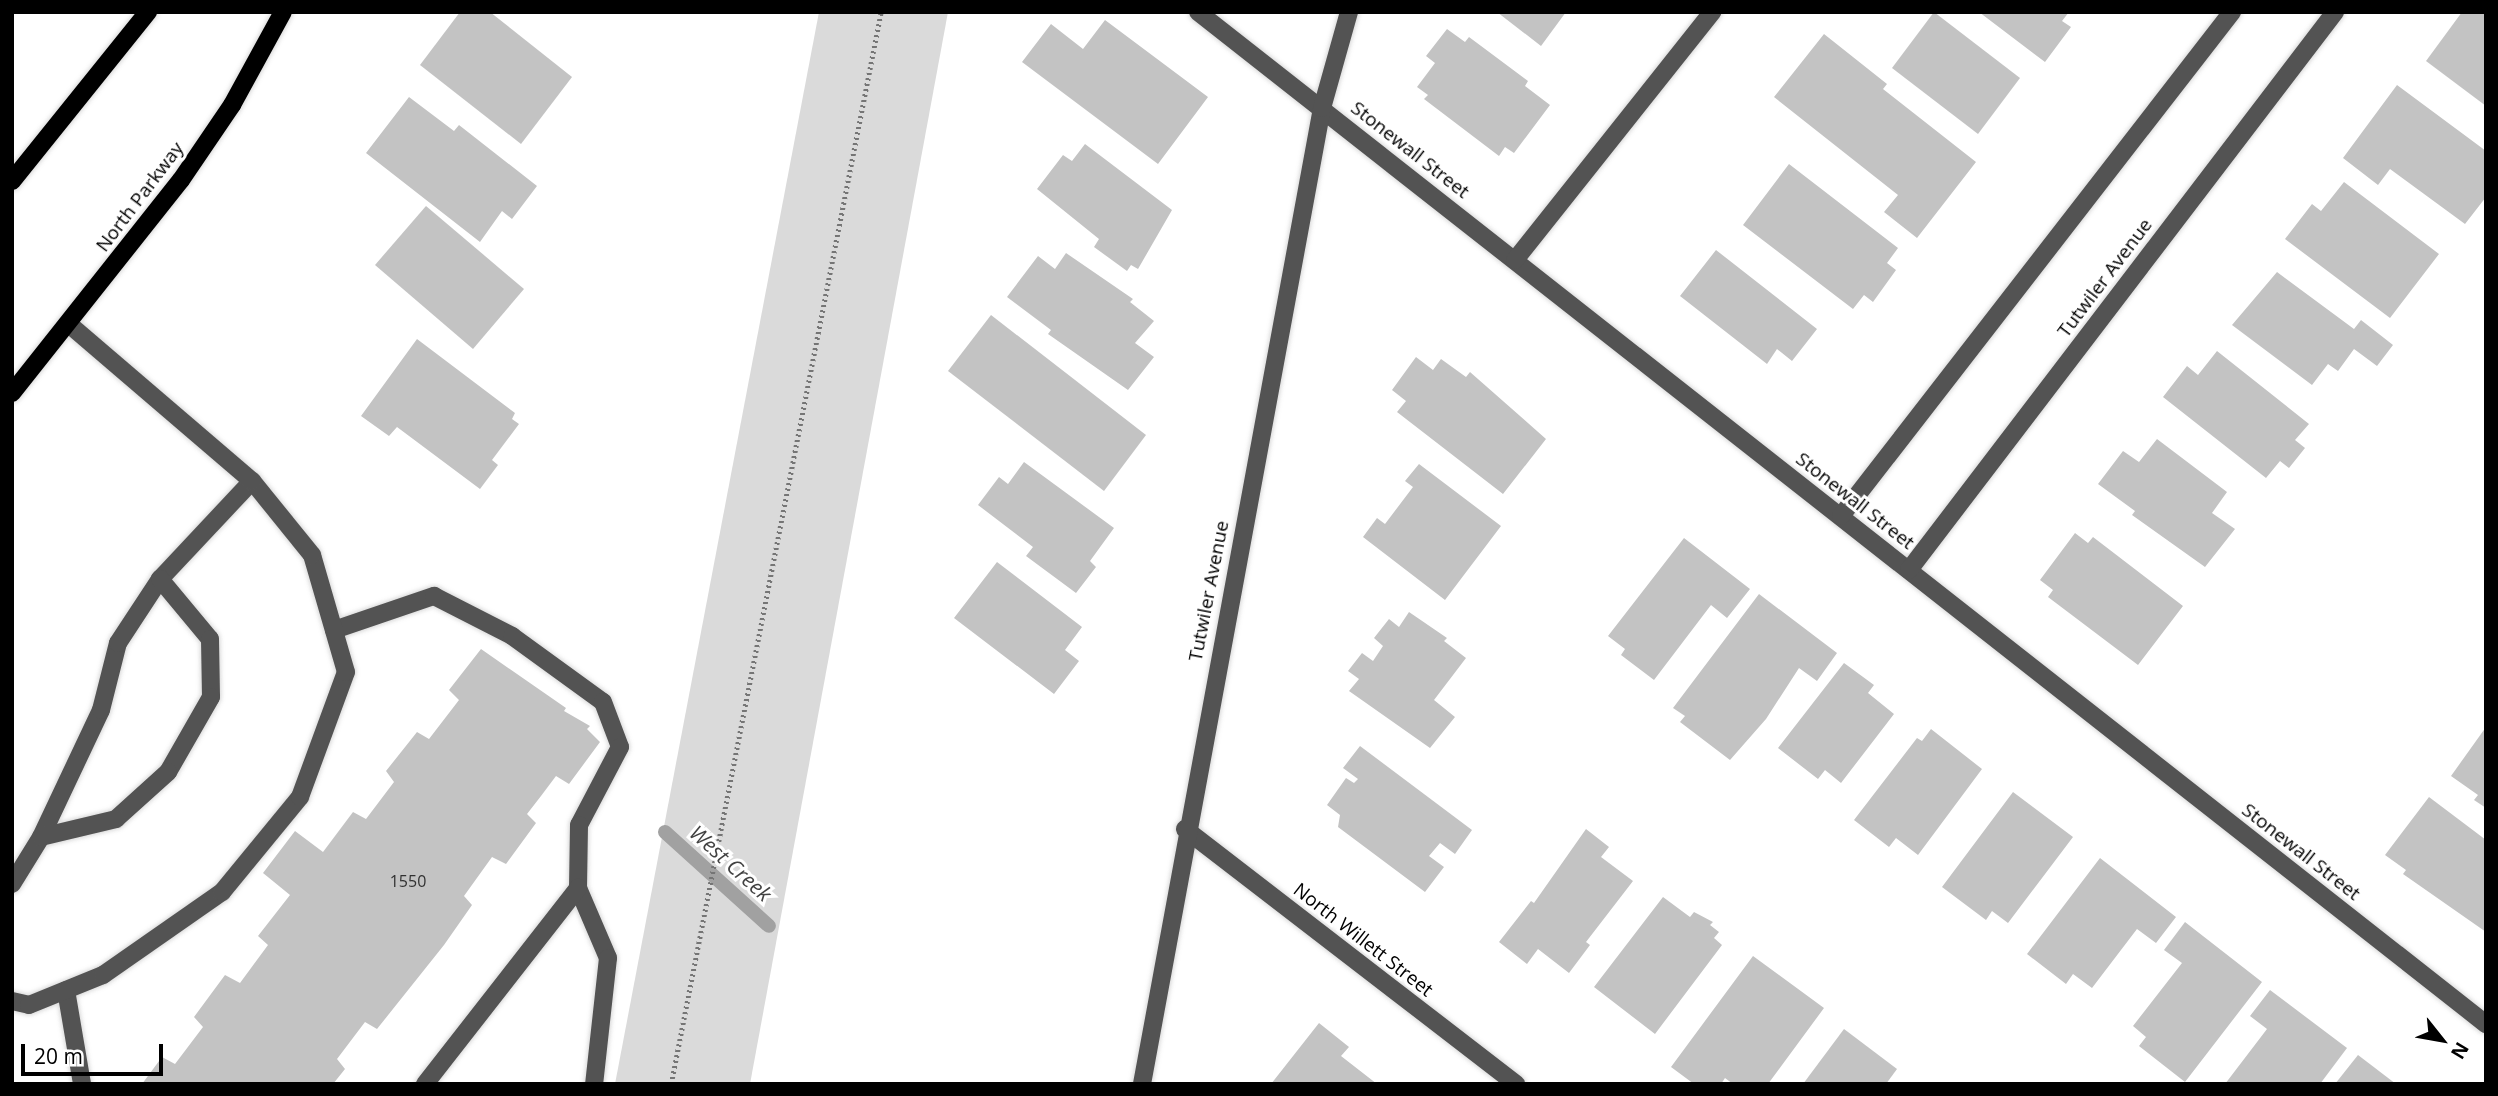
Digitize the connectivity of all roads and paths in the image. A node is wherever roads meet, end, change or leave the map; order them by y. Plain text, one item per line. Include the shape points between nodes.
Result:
1 (148, 12) edge
2 (283, 12) edge
3 (881, 12) edge
4 (1198, 12) edge
5 (1349, 12) edge
6 (1713, 12) edge
7 (2231, 12) edge
8 (2335, 12) edge
9 (1322, 108) junction
10 (12, 181) edge
11 (1515, 260) junction
12 (69, 324) junction
13 (12, 393) edge
14 (252, 481) junction
15 (1841, 516) junction
16 (1909, 570) junction
17 (160, 579) junction
18 (334, 631) junction
19 (1185, 829) junction
20 (41, 836) junction
21 (12, 884) edge
22 (578, 888) junction
23 (66, 990) junction
24 (12, 1000) edge
25 (2486, 1024) edge
26 (594, 1064) junction
27 (82, 1084) edge
28 (425, 1084) edge
29 (579, 1084) edge
30 (594, 1084) edge
31 (671, 1084) edge
32 (1142, 1084) edge
33 (1516, 1084) edge

1 - 10 main road
2 - 12 main road, North Parkway via 232,105 181,180
3 - 31 path
4 - 9 street, Stonewall Street
5 - 9 street, Tutwiler Avenue
6 - 11 street
7 - 15 street
8 - 16 street, Tutwiler Avenue
9 - 11 street, Stonewall Street
9 - 19 street, Tutwiler Avenue
11 - 15 street, Stonewall Street
12 - 13 main road, North Parkway
12 - 14 street
14 - 17 street
14 - 18 street via 312,555
15 - 16 street, Stonewall Street
16 - 25 street, Stonewall Street
17 - 20 street via 118,643 101,710
17 - 20 street via 210,639 211,696 167,772 117,819
18 - 22 street via 434,596 512,636 603,702 620,747 579,825
18 - 23 street via 346,671 300,797 222,892 103,975
19 - 32 street, Tutwiler Avenue
19 - 33 street, North Willett Street
20 - 21 street
22 - 26 street via 608,958
22 - 28 street
23 - 24 street via 29,1005
23 - 27 street
26 - 29 street
26 - 30 street

